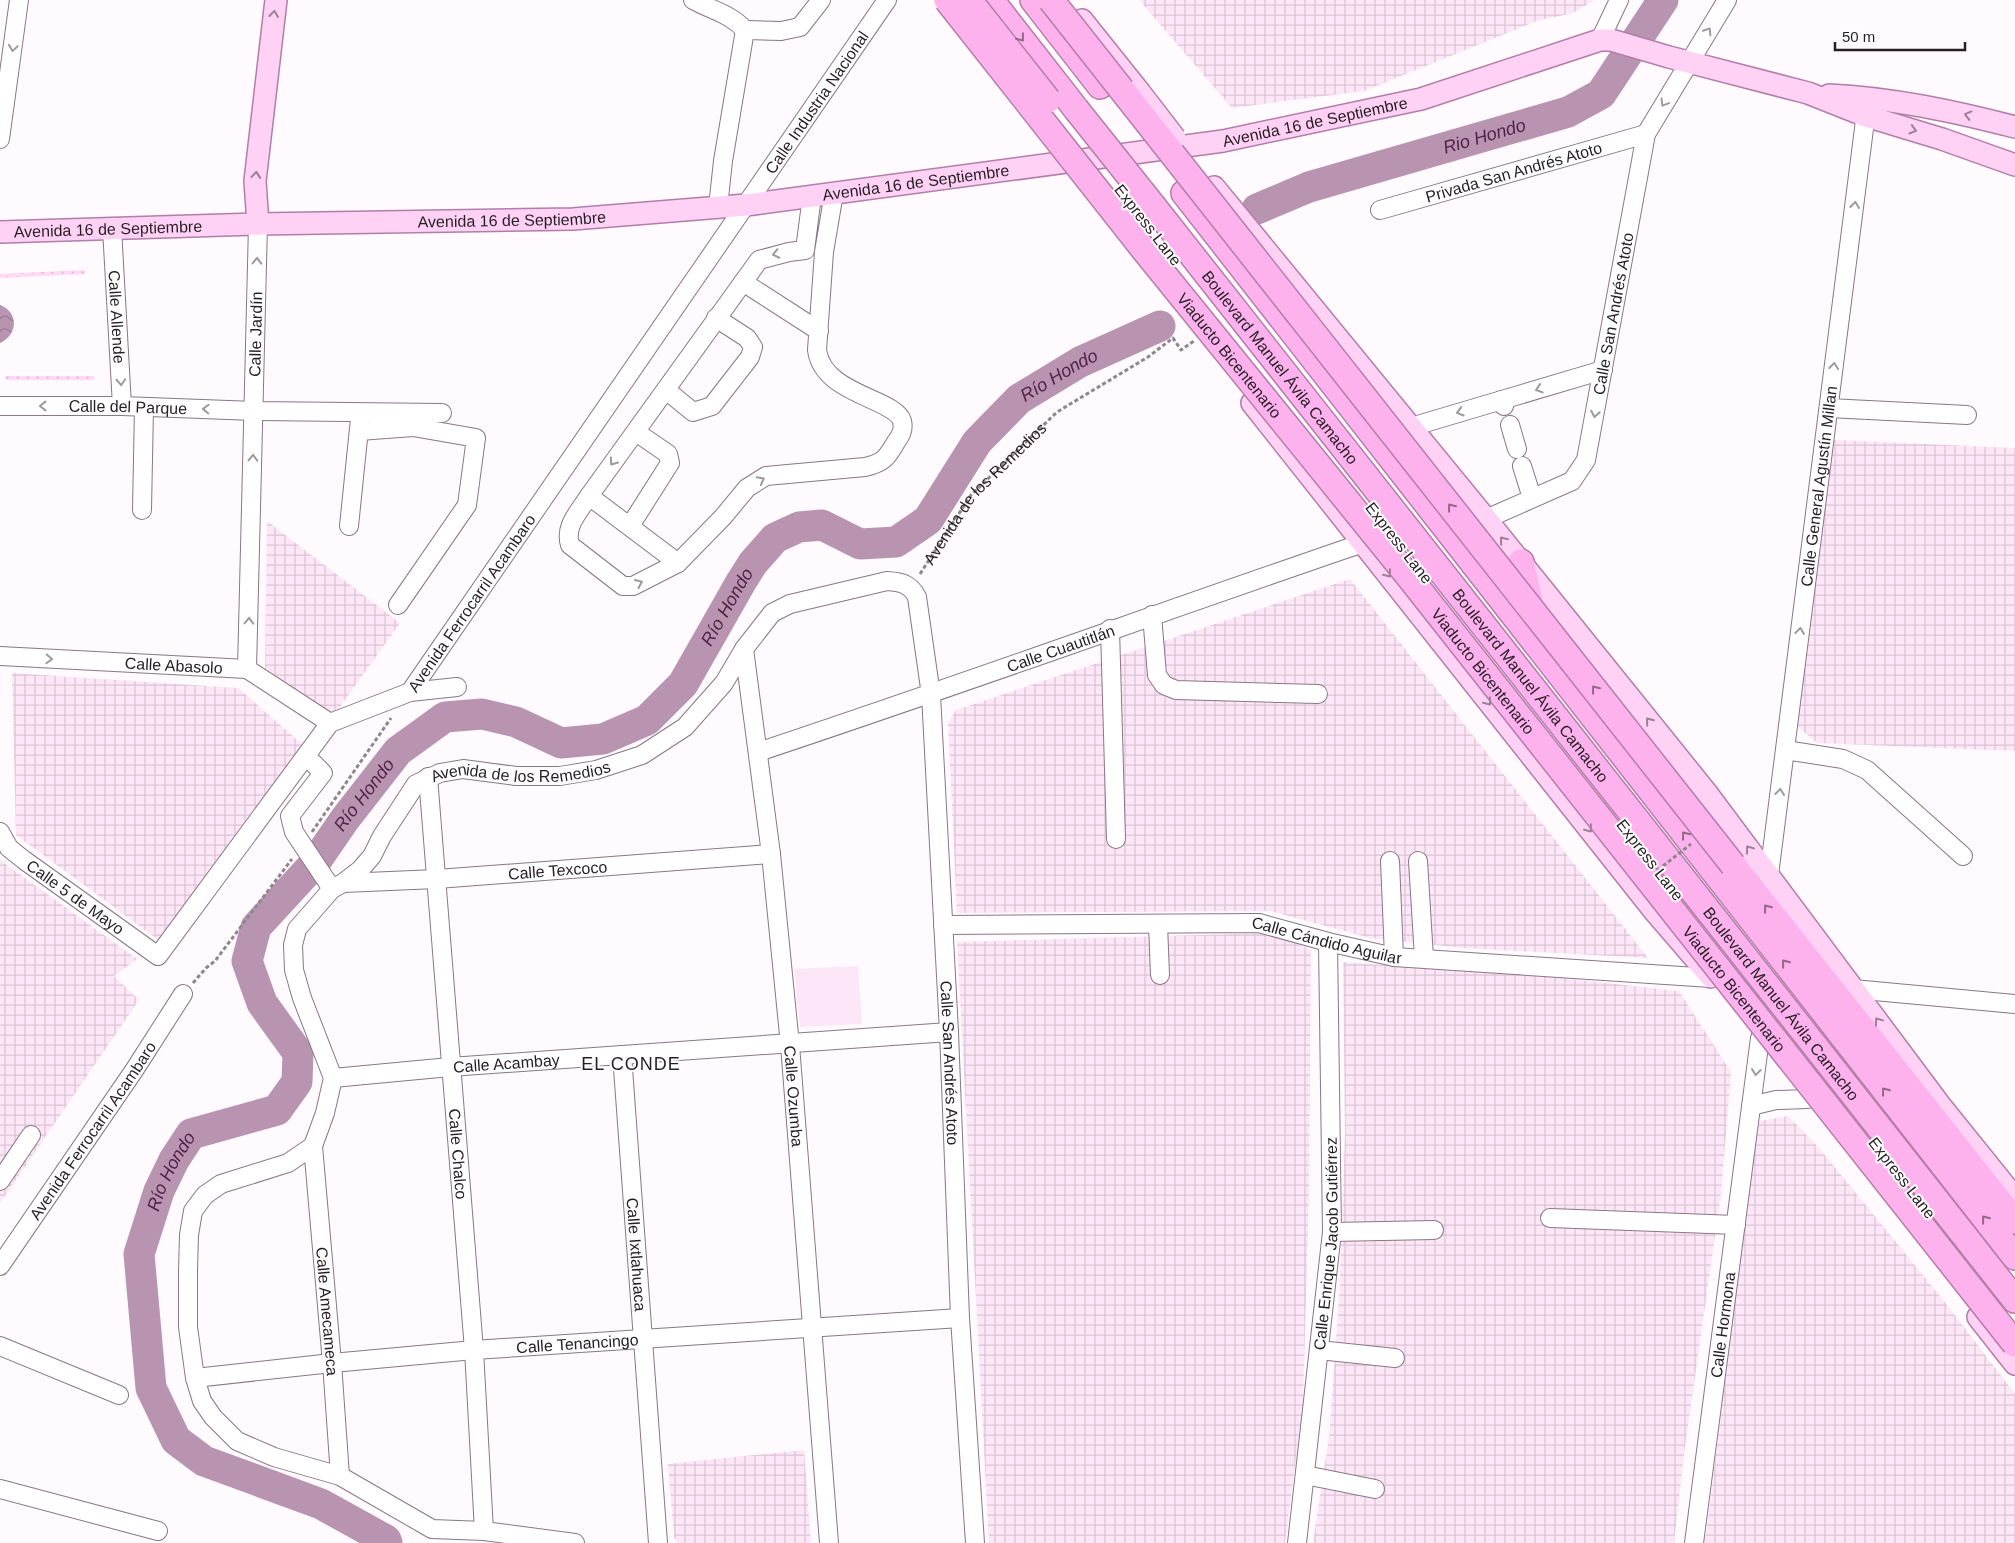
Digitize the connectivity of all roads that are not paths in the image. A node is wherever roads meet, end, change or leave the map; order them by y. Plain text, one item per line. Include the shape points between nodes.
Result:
1 (19, 0) edge
2 (276, 0) edge
3 (693, 0) edge
4 (821, 0) edge
5 (887, 0) edge
6 (934, 0) edge
7 (969, 0) edge
8 (991, 0) edge
9 (1033, 0) edge
10 (1051, 0) edge
11 (1066, 0) edge
12 (1620, 0) edge
13 (1727, 0) edge
14 (948, 9) edge
15 (745, 30) junction
16 (1605, 40) junction
17 (1679, 59) junction
18 (1867, 106) junction
19 (2015, 127) edge
20 (1646, 134) junction
21 (0, 139) edge
22 (2015, 165) edge
23 (834, 193) junction
24 (812, 196) junction
25 (746, 205) junction
26 (718, 207) junction
27 (1380, 210) dead end
28 (258, 224) junction
29 (112, 228) junction
30 (0, 232) edge
31 (805, 250) junction
32 (824, 252) junction
33 (743, 282) junction
34 (716, 318) junction
35 (819, 331) junction
36 (1208, 347) junction
37 (1603, 370) junction
38 (666, 390) junction
39 (0, 406) edge
40 (122, 406) junction
41 (144, 407) junction
42 (1829, 408) junction
43 (255, 411) junction
44 (361, 411) junction
45 (442, 413) dead end
46 (1316, 413) junction
47 (1967, 415) dead end
48 (1510, 425) dead end
49 (1411, 427) junction
50 (359, 431) junction
51 (636, 432) junction
52 (1517, 449) dead end
53 (1522, 466) dead end
54 (589, 496) junction
55 (1532, 498) junction
56 (142, 510) dead end
57 (1486, 519) junction
58 (349, 526) dead end
59 (630, 526) junction
60 (1363, 543) junction
61 (678, 562) junction
62 (1521, 562) junction
63 (912, 587) joint
64 (398, 605) dead end
65 (1152, 615) junction
66 (1110, 629) junction
67 (744, 650) junction
68 (1542, 653) junction
69 (0, 656) edge
70 (247, 670) junction
71 (457, 687) dead end
72 (410, 692) junction
73 (1318, 694) dead end
74 (930, 695) junction
75 (330, 723) junction
76 (1785, 750) junction
77 (758, 752) junction
78 (306, 756) junction
79 (428, 777) junction
80 (0, 832) edge
81 (1116, 839) dead end
82 (771, 854) junction
83 (1962, 856) dead end
84 (1390, 861) dead end
85 (1418, 861) dead end
86 (1769, 875) junction
87 (437, 879) junction
88 (334, 884) junction
89 (1158, 924) junction
90 (943, 925) junction
91 (1328, 942) junction
92 (1394, 957) junction
93 (1424, 958) junction
94 (1160, 975) dead end
95 (1759, 977) junction
96 (1711, 978) junction
97 (1854, 989) junction
98 (183, 994) dead end
99 (2015, 1004) edge
100 (949, 1032) junction
101 (1760, 1038) junction
102 (790, 1045) junction
103 (622, 1055) junction
104 (450, 1067) junction
105 (333, 1078) junction
106 (1801, 1090) junction
107 (1751, 1106) junction
108 (32, 1135) dead end
109 (313, 1146) junction
110 (0, 1181) edge
111 (2015, 1198) edge
112 (1550, 1218) dead end
113 (2015, 1221) edge
114 (1736, 1225) junction
115 (1434, 1230) dead end
116 (1332, 1232) junction
117 (2015, 1257) edge
118 (0, 1266) edge
119 (2015, 1300) edge
120 (960, 1318) junction
121 (2015, 1321) edge
122 (812, 1328) junction
123 (644, 1338) junction
124 (2015, 1344) edge
125 (0, 1346) edge
126 (474, 1350) junction
127 (1319, 1350) junction
128 (1395, 1358) dead end
129 (332, 1363) junction
130 (2015, 1364) edge
131 (195, 1378) junction
132 (119, 1395) dead end
133 (1305, 1475) junction
134 (340, 1476) junction
135 (0, 1489) edge
136 (1374, 1489) dead end
137 (158, 1531) dead end
138 (484, 1531) junction
139 (434, 1536) edge
140 (575, 1543) edge
141 (658, 1543) edge
142 (830, 1543) edge
143 (974, 1543) edge
144 (1297, 1543) edge
145 (1694, 1543) edge

1 -> 21 street
28 -> 2 main road, Calle Jardín via 255,181
3 - 15 street via 729,16
4 - 15 street via 800,27 781,32
5 - 25 street, Calle Industria Nacional
6 - 14 main road
7 - 121 highway, Express Lane, bridge
8 -> 46 highway, Boulevard Manuel Ávila Camacho, bridge
9 - 68 highway, Boulevard Manuel Ávila Camacho
113 -> 10 highway, bridge
11 - 49 main road, bridge via 1195,164
12 - 16 street
17 -> 13 street, Calle San Andrés Atoto
14 - 36 main road via 1041,136
14 - 124 highway, Viaducto Bicentenario, bridge via 1415,585
15 - 26 street
16 - 17 main road
16 - 23 main road, Avenida 16 de Septiembre via 1421,99 1223,141
17 - 18 main road via 1808,94
17 -> 20 street, Calle San Andrés Atoto
19 -> 18 main road via 1953,111
18 -> 22 main road via 1942,139
42 -> 18 street, Calle General Agustín Millan
20 - 27 street, Privada San Andrés Atoto
20 - 37 street, Calle San Andrés Atoto
23 - 24 main road, Avenida 16 de Septiembre
23 - 32 street
24 - 25 main road, Avenida 16 de Septiembre
24 - 31 street
25 - 26 main road, Avenida 16 de Septiembre
25 - 72 street, Avenida Ferrocarril Acambaro
26 - 28 main road, Avenida 16 de Septiembre via 573,219
28 - 29 main road, Avenida 16 de Septiembre
43 -> 28 street, Calle Jardín
29 - 30 main road, Avenida 16 de Septiembre
29 -> 40 street, Calle Allende
31 - 32 street
31 -> 33 street via 759,260
32 - 35 street
33 - 34 street
33 - 35 street
34 - 38 street
34 - 38 street via 747,338 753,347 750,357 712,406 702,411 693,412
61 -> 35 street via 747,488 766,476 865,468 887,458 903,431 902,419 833,378 821,365 817,350
36 - 46 highway
36 - 60 main road
37 -> 49 street via 1503,403
37 -> 55 street, Calle San Andrés Atoto via 1586,460 1572,481
38 - 51 street
40 -> 39 street, Calle del Parque
40 - 41 street, Calle del Parque
43 -> 41 street, Calle del Parque
41 - 56 street
42 - 47 street
76 -> 42 street, Calle General Agustín Millan
43 - 44 street, Calle del Parque
70 -> 43 street, Calle Jardín
44 - 45 street, Calle del Parque
44 - 50 street
46 - 95 highway, Boulevard Manuel Ávila Camacho
48 - 52 street
49 - 57 main road
50 - 58 street
50 - 64 street via 413,427 476,438 467,505
51 -> 54 street
51 - 59 street via 668,454 670,463
53 - 55 street
54 - 59 street
54 -> 61 street via 569,527 570,545 623,586 633,586
55 - 57 street, Calle San Andrés Atoto
62 -> 57 main road
59 - 61 street
60 - 65 street, Calle Cuautitlán
60 -> 96 main road
62 - 68 highway
86 -> 62 main road
63 - 67 street, Avenida de los Remedios via 902,582 887,581 790,604 772,613
63 - 74 street, Calle San Andrés Atoto via 917,597
65 - 66 street, Calle Cuautitlán
65 - 73 street via 1157,675 1164,685 1176,690
66 - 74 street, Calle Cuautitlán
66 - 81 street
67 - 77 street, Calle Ozumba
67 - 79 street, Avenida de los Remedios via 724,684 685,727 642,755 596,770 560,776 516,776 463,769
117 -> 68 highway, Boulevard Manuel Ávila Camacho
69 -> 70 street, Calle Abasolo
70 - 75 street, Calle Abasolo
71 - 72 street
72 - 75 street, Avenida Ferrocarril Acambaro
74 - 77 street, Calle Cuautitlán
74 - 90 street, Calle San Andrés Atoto
75 - 78 street
76 - 83 street via 1842,759 1867,770
86 -> 76 street, Calle General Agustín Millan
77 - 82 street, Calle Ozumba
78 - 80 street, Calle 5 de Mayo via 158,956 24,860 9,848
78 - 88 street via 323,773 290,816 294,832 307,853
79 - 87 street, Calle Chalco
79 - 88 street, Avenida de los Remedios via 416,784 360,870
82 - 87 street, Calle Texcoco
82 - 102 street, Calle Ozumba
84 - 92 street
85 - 93 street
86 - 97 main road
87 - 88 street, Calle Texcoco
87 - 104 street, Calle Chalco
88 - 105 street, Avenida de los Remedios via 297,929 293,945 294,970 302,998
89 - 90 street, Calle Cándido Aguilar
89 - 91 street, Calle Cándido Aguilar via 1259,923
89 - 94 street
90 - 100 street, Calle San Andrés Atoto
91 - 92 street, Calle Cándido Aguilar
91 - 116 street, Calle Enrique Jacob Gutiérrez
92 - 93 street, Calle Cándido Aguilar
93 - 96 street, Calle Cándido Aguilar
95 - 106 highway
95 - 119 highway, Boulevard Manuel Ávila Camacho
96 - 101 main road
97 - 99 street
111 -> 97 main road via 1940,1105
98 - 118 street, Avenida Ferrocarril Acambaro
100 - 102 street, Calle Acambay
100 - 120 street, Calle San Andrés Atoto
101 - 106 main road
101 -> 107 street, Calle Hormona
102 - 103 street, Calle Acambay
102 - 122 street, Calle Ozumba
103 - 104 street, Calle Acambay
103 - 123 street, Calle Ixtlahuaca
104 - 105 street, Calle Acambay
104 - 126 street, Calle Chalco
105 - 109 street
106 - 107 street
106 - 130 main road
107 - 114 street, Calle Hormona
108 - 110 street
109 - 129 street, Calle Amecameca
109 - 131 street via 288,1163 221,1184 205,1195 193,1211 188,1327
112 - 114 street
114 - 145 street, Calle Hormona
115 - 116 street
116 - 127 street, Calle Enrique Jacob Gutiérrez
120 - 122 street, Calle Tenancingo
120 - 143 street, Calle San Andrés Atoto
122 - 123 street, Calle Tenancingo
122 - 142 street, Calle Ozumba
123 - 126 street, Calle Tenancingo
123 - 141 street, Calle Ixtlahuaca
125 - 132 street
126 - 129 street, Calle Tenancingo
126 - 138 street, Calle Chalco
127 - 128 street
127 - 133 street, Calle Enrique Jacob Gutiérrez
129 - 131 street, Calle Tenancingo
129 - 134 street, Calle Amecameca
131 - 134 street via 202,1401 237,1441 274,1457
133 - 136 street
133 - 144 street, Calle Enrique Jacob Gutiérrez
134 - 139 street
135 - 137 street
138 - 139 street
138 - 140 street

